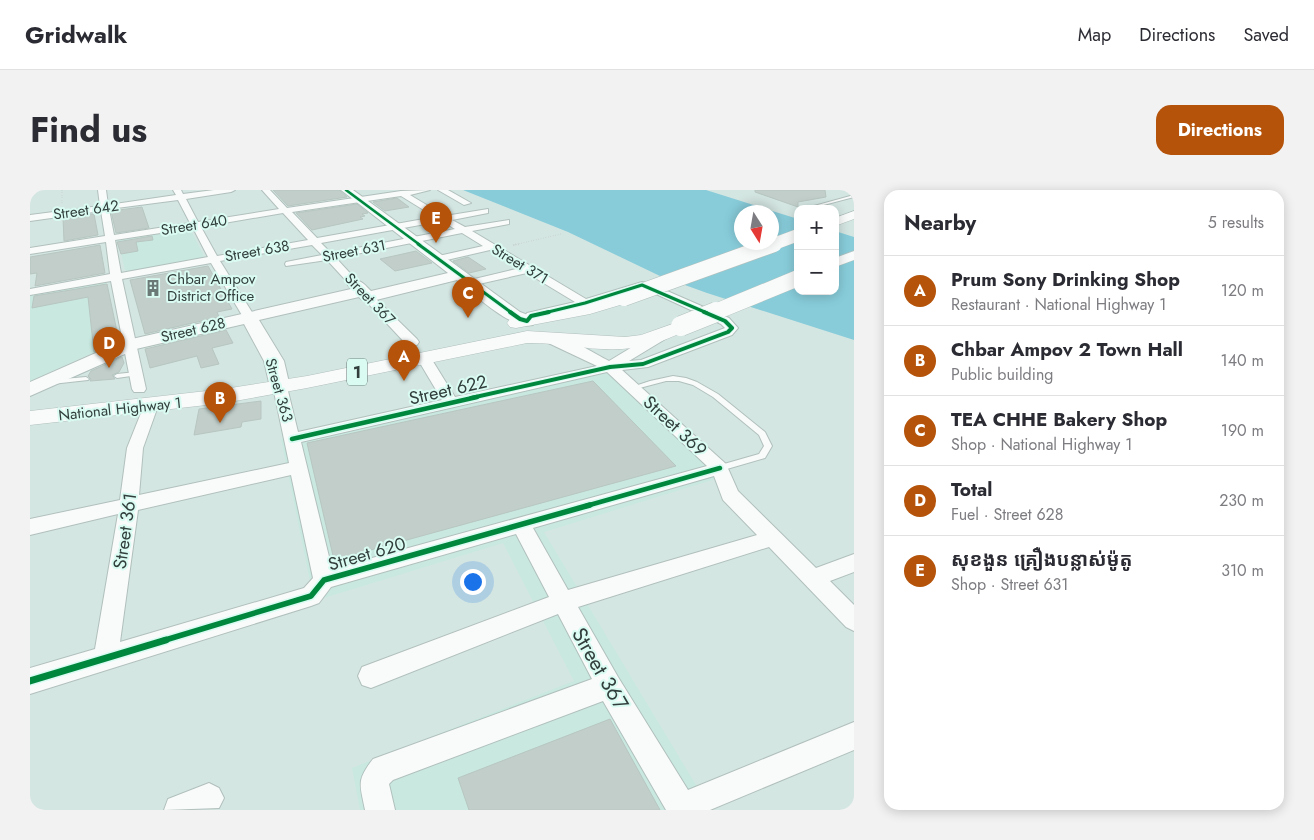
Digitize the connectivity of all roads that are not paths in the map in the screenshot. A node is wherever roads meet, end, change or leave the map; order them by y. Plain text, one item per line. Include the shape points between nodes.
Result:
1 (167, 190) edge
2 (231, 190) edge
3 (266, 190) edge
4 (346, 190) edge
5 (426, 190) edge
6 (442, 190) edge
7 (141, 193) dead end
8 (179, 193) edge
9 (401, 193) junction
10 (854, 196) edge
11 (103, 198) edge
12 (358, 199) junction
13 (467, 203) dead end
14 (820, 205) edge
15 (285, 210) junction
16 (485, 211) dead end
17 (30, 218) edge
18 (442, 218) junction
19 (506, 222) dead end
20 (195, 224) junction
21 (394, 226) junction
22 (462, 230) junction
23 (794, 236) edge
24 (110, 238) junction
25 (412, 240) junction
26 (315, 241) junction
27 (492, 247) junction
28 (30, 251) edge
29 (854, 255) edge
30 (329, 256) junction
31 (214, 259) junction
32 (839, 261) edge
33 (290, 264) dead end
34 (436, 264) junction
35 (530, 269) junction
36 (116, 277) junction
37 (465, 279) junction
38 (794, 280) edge
39 (364, 288) junction
40 (30, 292) edge
41 (588, 306) junction
42 (249, 317) junction
43 (527, 321) junction
44 (662, 335) junction
45 (543, 336) junction
46 (130, 345) junction
47 (418, 350) junction
48 (329, 358) dead end
49 (610, 367) junction
50 (118, 374) dead end
51 (283, 374) junction
52 (43, 384) edge
53 (140, 385) junction
54 (632, 388) junction
55 (30, 399) edge
56 (452, 404) junction
57 (30, 418) edge
58 (292, 439) junction
59 (298, 467) junction
60 (720, 468) junction
61 (129, 506) junction
62 (521, 525) junction
63 (30, 527) edge
64 (773, 538) junction
65 (854, 563) edge
66 (813, 578) junction
67 (324, 580) junction
68 (562, 602) junction
69 (854, 620) edge
70 (106, 657) junction
71 (371, 676) dead end
72 (30, 681) edge
73 (609, 686) junction
74 (854, 736) edge
75 (210, 798) dead end
76 (683, 808) edge
77 (179, 810) edge
78 (380, 810) edge

1 - 7 street
2 - 8 street, Street 642
3 - 15 street, Street 367
4 - 12 street
5 - 9 street, Street 640
6 - 13 street
8 - 11 street, Street 642
8 - 20 street, Street 363
9 - 12 street, Street 640
9 - 18 street, Street 371
10 - 14 lane
11 - 17 street, Street 642
11 - 24 street
12 - 15 street, Street 640
12 - 21 street
15 - 20 street, Street 640
15 - 26 street, Street 367
16 - 18 street, Street 638
18 - 21 street, Street 638
18 - 22 street, Street 371
19 - 22 street, Street 631
20 - 24 street, Street 640
20 - 31 street, Street 363
21 - 25 street
21 - 26 street, Street 638
22 - 25 street, Street 631
22 - 27 street, Street 371
23 - 41 highway, National Highway 1 / 1, bridge via 624,298
24 - 28 street, Street 640
24 - 36 street
25 - 30 street, Street 631
25 - 34 street
26 - 30 street, Street 367
26 - 31 street, Street 638
27 - 34 street
27 - 35 street, Street 371
29 - 32 highway
30 - 33 street, Street 631
30 - 39 street, Street 367
31 - 36 street, Street 638
31 - 42 street, Street 363
34 - 37 street
35 - 37 street
35 - 41 street, Street 371
36 - 40 street, Street 638
36 - 46 street
37 - 39 street, Street 628
37 - 43 street via 514,316
38 - 44 highway, National Highway 1 / 1, bridge
39 - 42 street, Street 628
39 - 47 street, Street 367
41 - 43 highway, National Highway 1 / 1
41 - 44 highway via 578,320 583,328 592,332 626,338
41 - 49 street via 642,285 732,328 643,364
42 - 46 street, Street 628
42 - 51 street, Street 363
43 - 47 highway, National Highway 1 / 1
44 - 45 highway, National Highway 1 / 1 via 625,343
44 - 49 street
45 - 47 highway, National Highway 1 / 1
45 - 49 street, Street 369 via 567,344
46 - 52 street, Street 628
46 - 53 street
47 - 48 highway, National Highway 1 / 1
47 - 51 highway, National Highway 1 / 1
47 - 56 street, Street 367
49 - 54 street, Street 369
49 - 56 street, Street 622
50 - 53 lane
51 - 53 highway, National Highway 1 / 1
51 - 58 street, Street 363
52 - 52 lane via 87,377
53 - 55 highway, National Highway 1 / 1
53 - 57 highway, National Highway 1 / 1
53 - 61 street, Street 361
54 - 60 street, Street 369
54 - 60 lane via 670,379 685,379 701,386 762,434 768,446 762,456
56 - 58 street, Street 622
58 - 59 street, Street 363
59 - 61 street
59 - 67 street, Street 363
60 - 62 street, Street 620
60 - 64 street, Street 369 via 730,494
61 - 63 street
61 - 70 street, Street 361
62 - 67 street, Street 620
62 - 68 street, Street 367
64 - 66 street, Street 369
64 - 68 street
65 - 66 street
66 - 69 street, Street 369
67 - 70 street, Street 620 via 311,596
68 - 71 street
68 - 73 street, Street 367
70 - 72 street, Street 620
73 - 76 street, Street 367
73 - 78 street via 383,769 374,781
74 - 76 street
75 - 77 street

